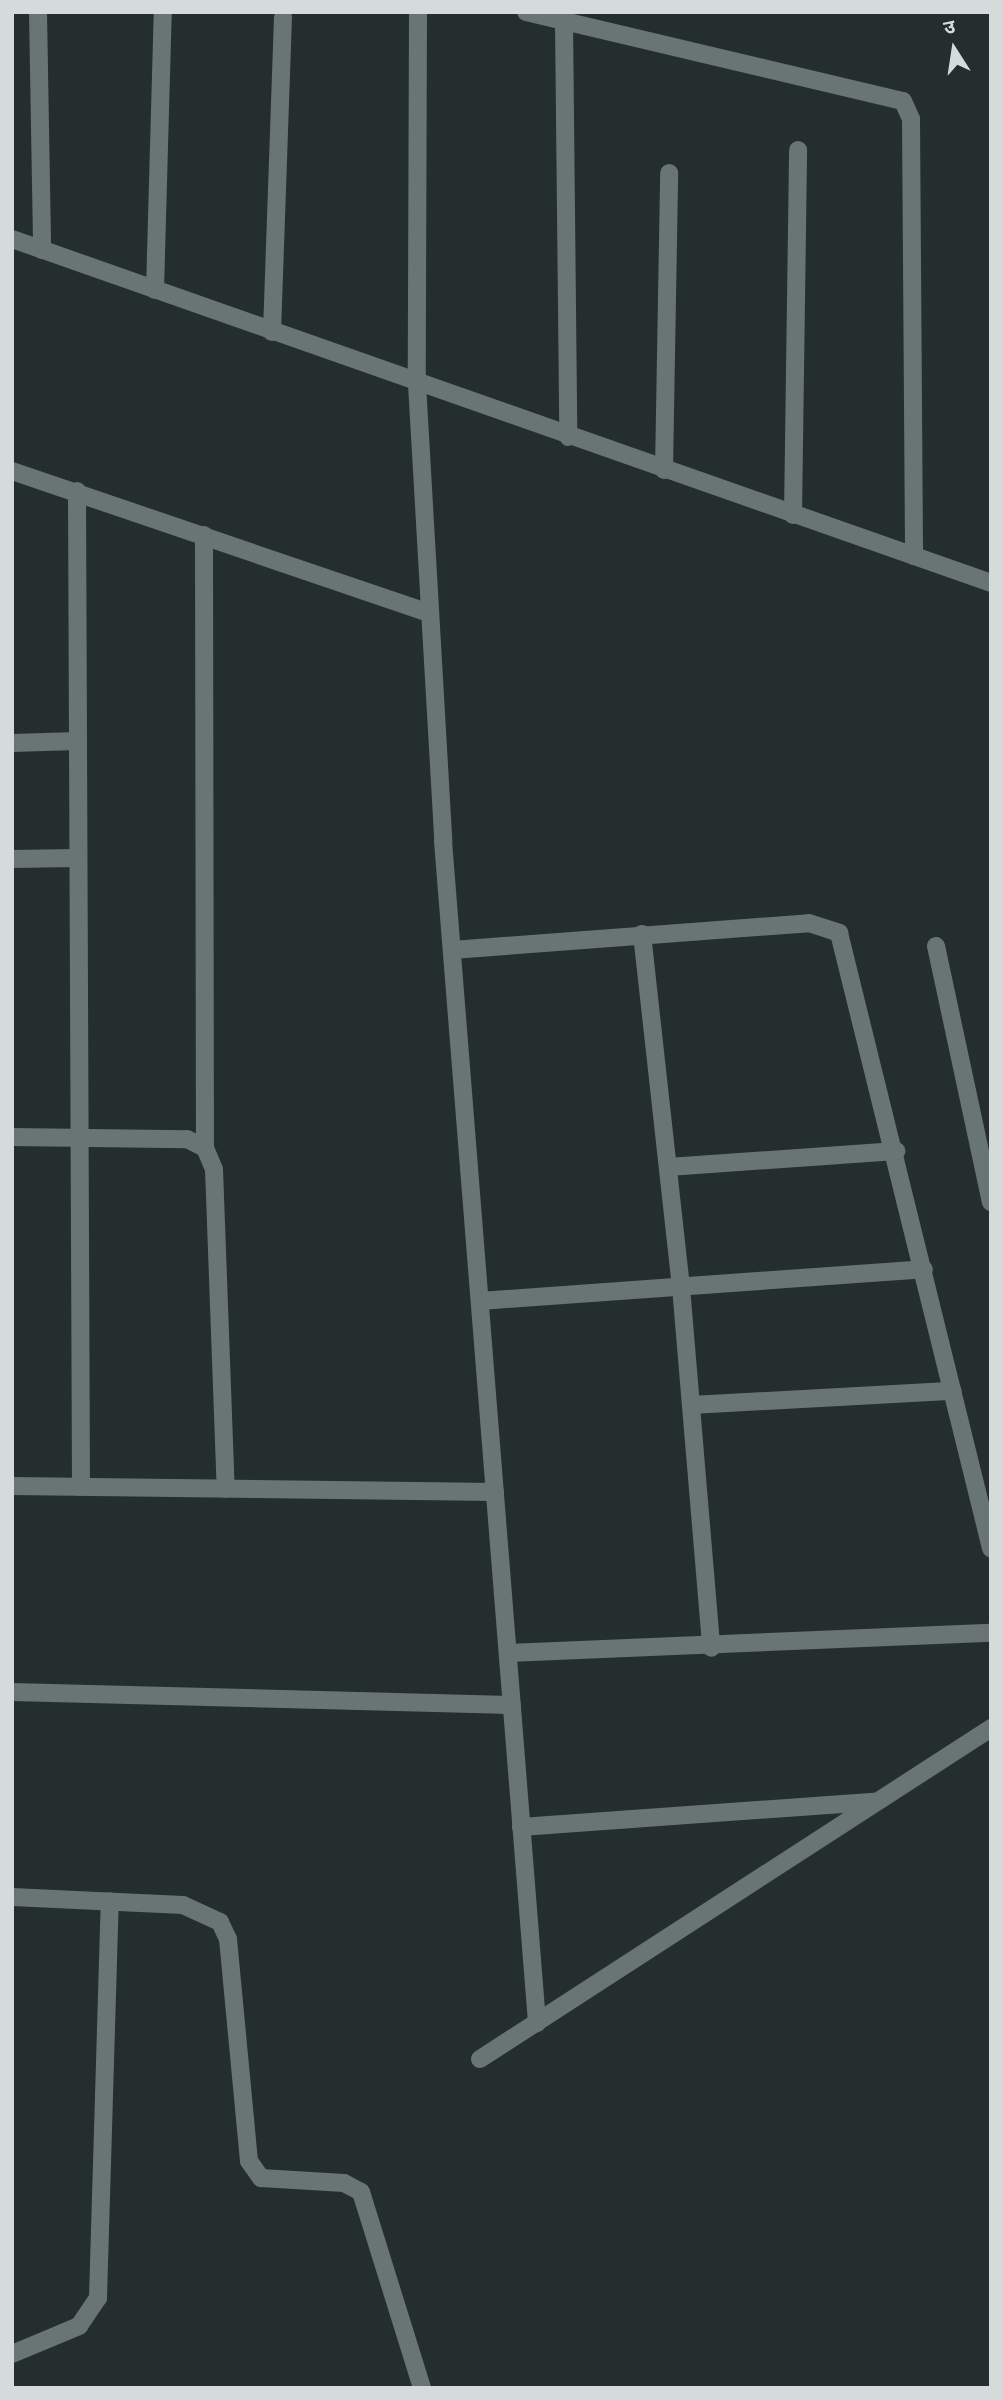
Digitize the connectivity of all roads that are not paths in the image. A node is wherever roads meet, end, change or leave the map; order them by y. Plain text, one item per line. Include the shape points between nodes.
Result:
1 (38, 12) edge
2 (163, 12) edge
3 (418, 12) edge
4 (526, 12) edge
5 (283, 16) dead end
6 (564, 21) junction
7 (797, 150) dead end
8 (669, 173) dead end
9 (12, 239) edge
10 (42, 250) junction
11 (155, 290) junction
12 (272, 332) junction
13 (416, 384) junction
14 (568, 437) junction
15 (663, 470) junction
16 (12, 471) edge
17 (77, 491) junction
18 (793, 514) junction
19 (204, 535) junction
20 (914, 556) junction
21 (991, 583) edge
22 (430, 613) junction
23 (77, 741) junction
24 (12, 743) edge
25 (76, 858) junction
26 (12, 859) edge
27 (642, 934) junction
28 (936, 946) dead end
29 (452, 950) junction
30 (12, 1138) edge
31 (76, 1138) junction
32 (205, 1148) junction
33 (896, 1151) junction
34 (668, 1167) junction
35 (991, 1202) edge
36 (924, 1269) junction
37 (681, 1287) junction
38 (480, 1301) junction
39 (953, 1391) junction
40 (691, 1405) junction
41 (12, 1486) edge
42 (81, 1487) junction
43 (226, 1489) junction
44 (495, 1492) junction
45 (991, 1548) edge
46 (991, 1633) edge
47 (711, 1648) junction
48 (508, 1653) junction
49 (12, 1692) edge
50 (512, 1705) junction
51 (991, 1728) edge
52 (876, 1802) junction
53 (521, 1827) junction
54 (12, 1897) edge
55 (110, 1901) junction
56 (537, 2023) junction
57 (481, 2059) dead end
58 (12, 2354) edge
59 (422, 2388) edge

1 - 10 street
2 - 11 street
3 - 13 street
4 - 6 street
5 - 12 street
6 - 14 street
6 - 20 street via 894,94 908,109
7 - 18 street
8 - 15 street
9 - 10 street
10 - 11 street
11 - 12 street
12 - 13 street
13 - 14 street
13 - 22 street
14 - 15 street
15 - 18 street
16 - 17 street
17 - 19 street
17 - 23 street
18 - 20 street
19 - 22 street
19 - 32 street
20 - 21 street
22 - 29 street
23 - 24 street
23 - 25 street
25 - 26 street
25 - 31 street
27 - 29 street
27 - 33 street via 809,923 839,933
27 - 34 street
28 - 35 street
29 - 38 street
30 - 31 street
31 - 32 street via 187,1139
31 - 42 street
32 - 43 street via 214,1169
33 - 34 street
33 - 36 street
34 - 37 street
36 - 37 street
36 - 39 street
37 - 38 street
37 - 40 street
38 - 44 street
39 - 40 street
39 - 45 street
40 - 47 street
41 - 42 street
42 - 43 street
43 - 44 street
44 - 48 street
46 - 47 street
47 - 48 street
48 - 50 street
49 - 50 street
50 - 53 street
51 - 52 street
52 - 53 street
52 - 56 street
53 - 56 street
54 - 55 street
55 - 58 street via 98,2298 79,2326
55 - 59 street via 183,1905 220,1922 228,1939 249,2161 261,2178 344,2183 361,2192
56 - 57 street

